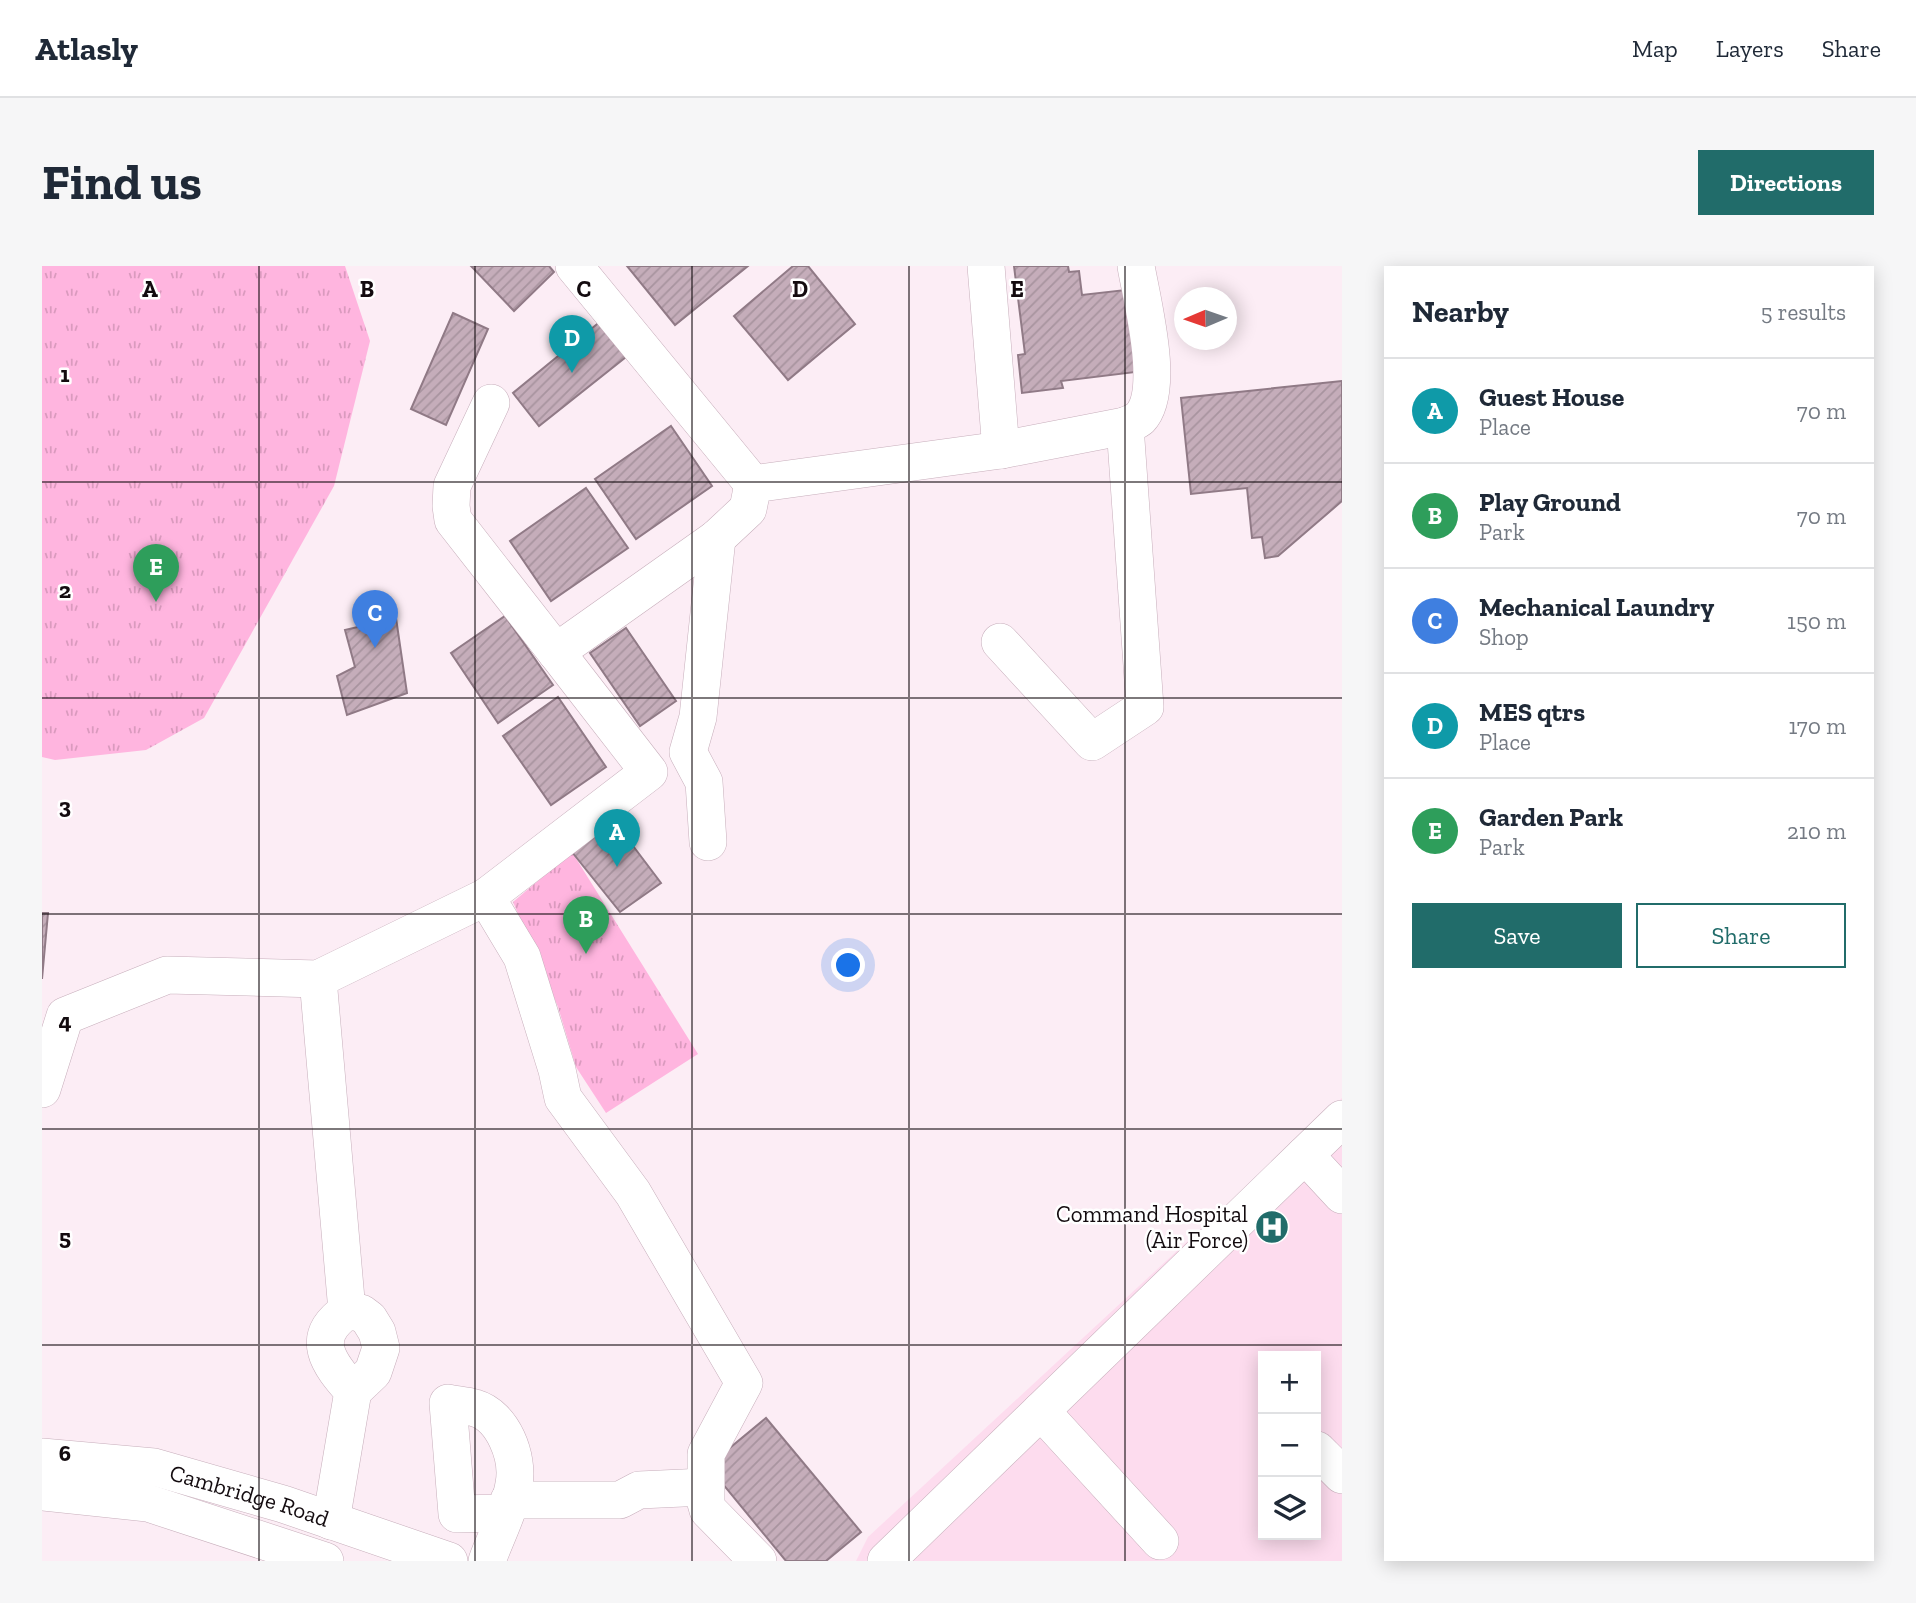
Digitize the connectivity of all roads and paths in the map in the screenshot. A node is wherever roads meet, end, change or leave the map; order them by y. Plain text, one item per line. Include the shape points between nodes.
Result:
1 (574, 266) edge
2 (986, 266) edge
3 (1136, 266) edge
4 (491, 403) dead end
5 (1125, 426) junction
6 (1001, 450) junction
7 (753, 484) junction
8 (717, 538) junction
9 (1000, 642) dead end
10 (556, 652) junction
11 (688, 752) junction
12 (649, 772) junction
13 (708, 842) dead end
14 (486, 897) junction
15 (318, 979) junction
16 (42, 1090) edge
17 (1342, 1119) edge
18 (1305, 1155) junction
19 (1342, 1195) edge
20 (347, 1311) junction
21 (353, 1391) junction
22 (1041, 1411) junction
23 (42, 1457) edge
24 (705, 1487) junction
25 (42, 1492) edge
26 (331, 1521) junction
27 (1160, 1541) dead end
28 (326, 1561) edge
29 (449, 1561) edge
30 (487, 1561) edge
31 (758, 1561) edge
32 (886, 1561) edge

1 - 7 street
2 - 6 street
3 - 5 street via 1153,375 1150,399 1139,419
4 - 10 street via 452,486 453,520
5 - 6 street
5 - 9 street via 1144,707 1092,742
6 - 7 street
7 - 8 street via 748,509
8 - 10 street
8 - 11 street via 698,717
10 - 12 street
11 - 12 street
11 - 13 street via 704,782
12 - 14 street
14 - 15 street
14 - 24 street via 522,957 563,1098 633,1193 744,1383 706,1454
15 - 16 street via 167,975 65,1016
15 - 20 street
17 - 18 street
18 - 19 street
18 - 22 street
20 - 21 street via 337,1317 324,1342 334,1370
20 - 21 street via 369,1319 380,1348 373,1371
21 - 26 street
22 - 27 street
22 - 32 street
23 - 26 street, Cambridge Road via 154,1467
24 - 30 street via 639,1490 620,1500 507,1507
24 - 31 street via 708,1510
25 - 28 street, Cambridge Road via 148,1503
26 - 29 street, Cambridge Road

